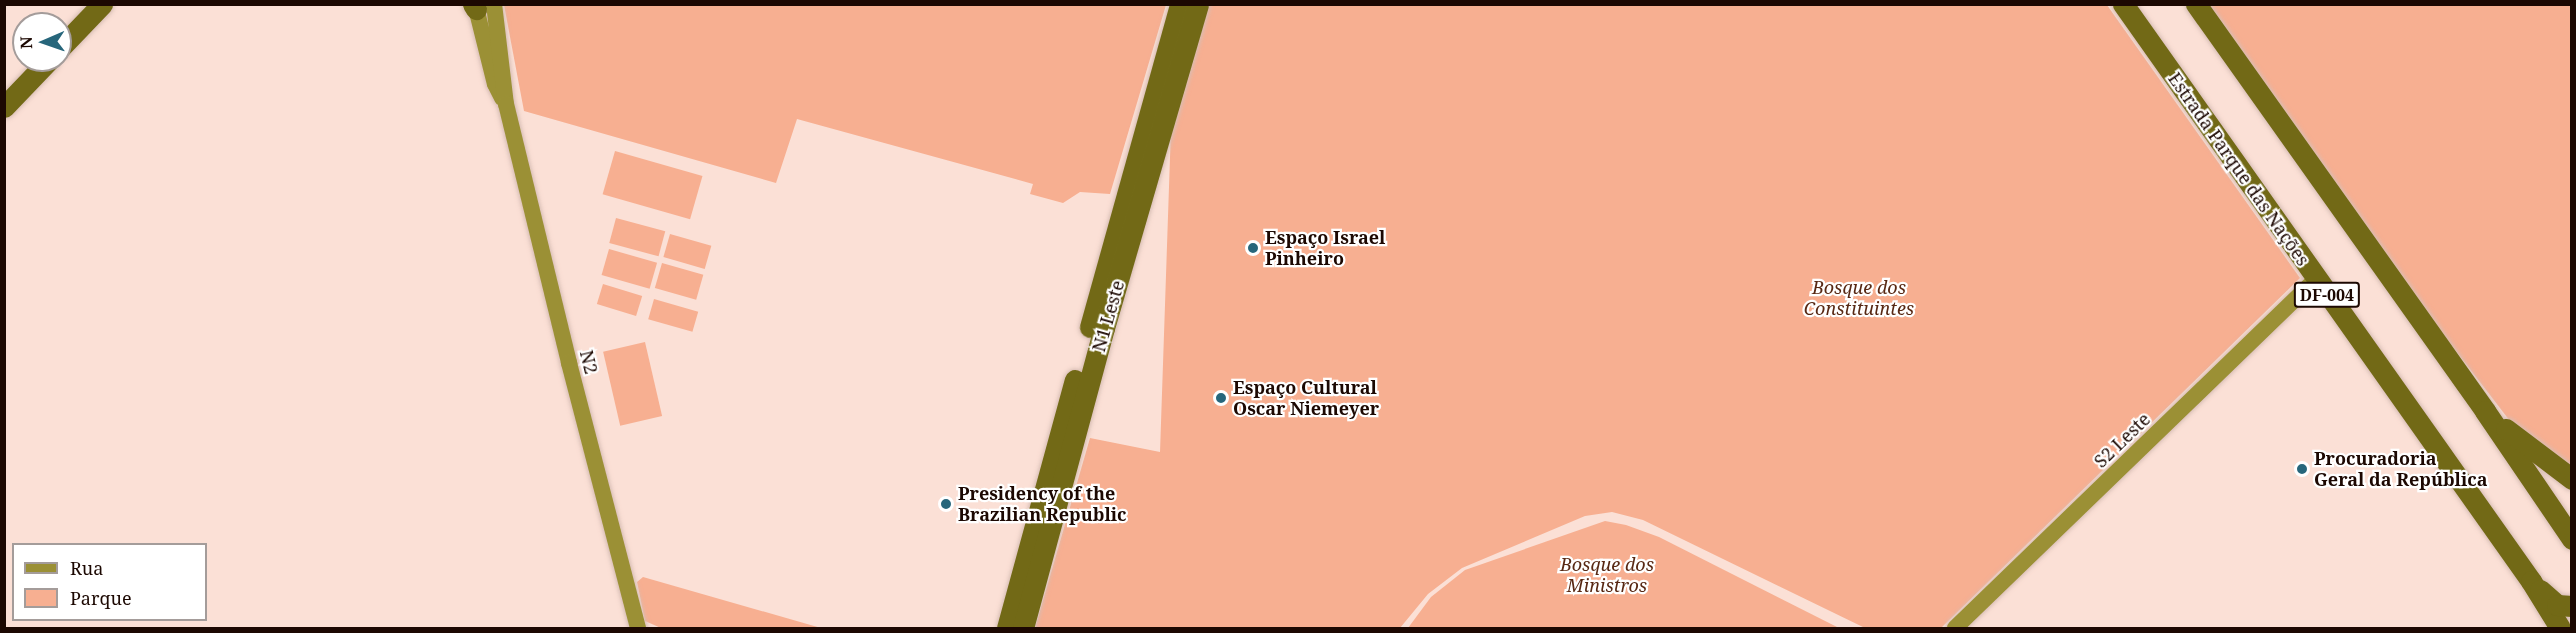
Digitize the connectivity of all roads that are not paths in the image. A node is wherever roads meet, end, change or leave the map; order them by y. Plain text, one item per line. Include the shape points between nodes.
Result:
1 (102, 4) edge
2 (1180, 4) edge
3 (1198, 4) edge
4 (2123, 4) edge
5 (2196, 4) edge
6 (479, 6) edge
7 (72, 35) edge
8 (38, 72) edge
9 (30, 80) junction
10 (4, 84) edge
11 (4, 107) edge
12 (2316, 279) junction
13 (2485, 411) junction
14 (2571, 479) edge
15 (2571, 539) edge
16 (2531, 581) junction
17 (2571, 606) edge
18 (2549, 619) edge
19 (638, 628) edge
20 (1006, 628) edge
21 (1023, 628) edge
22 (1955, 628) edge
23 (2559, 628) edge

1 - 7 highway
2 - 20 highway, N1 Leste
3 - 21 highway, N1 Leste via 1104,328
4 - 12 highway, Estrada Parque das Nações / DF-004
5 - 13 highway, DF-004
6 - 19 main road, N2 via 495,84 506,104
8 - 9 highway
9 - 10 highway
9 - 11 highway
12 - 16 highway, Estrada Parque das Nações / DF-004
12 - 22 main road, S2 Leste
13 - 14 highway
13 - 15 highway, DF-004
16 - 17 highway via 2558,605
16 - 18 highway, Estrada Parque das Nações / DF-004
18 - 23 highway, Estrada Parque das Nações / DF-004

